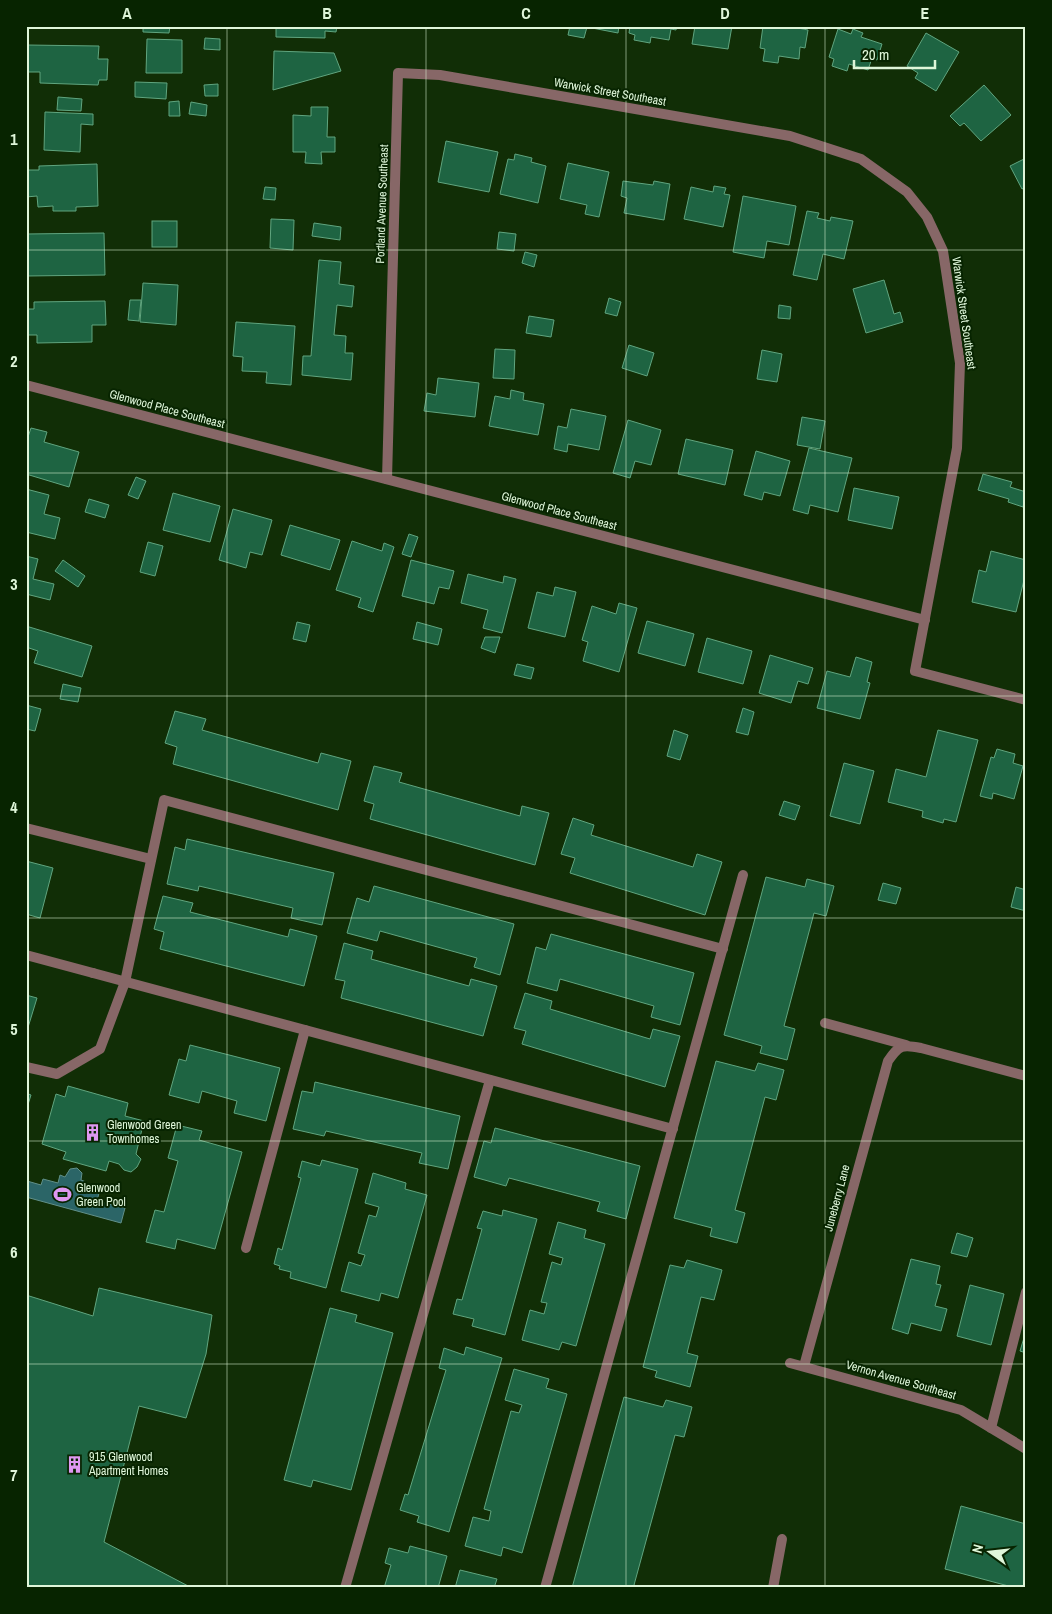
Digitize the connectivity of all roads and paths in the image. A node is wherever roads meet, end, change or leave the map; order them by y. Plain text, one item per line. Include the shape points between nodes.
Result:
1 (540, 92) joint
2 (26, 385) edge
3 (387, 479) junction
4 (925, 620) junction
5 (1026, 700) edge
6 (26, 828) edge
7 (151, 859) junction
8 (743, 875) dead end
9 (722, 949) junction
10 (26, 955) edge
11 (125, 982) junction
12 (825, 1023) dead end
13 (305, 1030) junction
14 (906, 1045) junction
15 (26, 1067) edge
16 (1026, 1076) edge
17 (490, 1080) junction
18 (673, 1129) junction
19 (246, 1248) dead end
20 (1026, 1292) edge
21 (790, 1363) dead end
22 (804, 1366) junction
23 (991, 1428) junction
24 (1026, 1449) edge
25 (782, 1539) dead end
26 (345, 1588) edge
27 (545, 1588) edge
28 (773, 1588) edge

1 - 3 street, Portland Avenue Southeast via 440,75 398,73
1 - 4 street, Warwick Street Southeast via 790,136 862,159 907,192 927,217 943,251 960,363 957,448
2 - 3 street, Glenwood Place Southeast
3 - 4 street, Glenwood Place Southeast
4 - 5 street via 916,671
6 - 7 street
7 - 9 street via 164,800
7 - 11 street
8 - 9 street
9 - 18 street
10 - 11 street
11 - 13 street
11 - 15 street via 100,1049 57,1074
12 - 14 street
13 - 17 street
13 - 19 street
14 - 16 street
14 - 22 street, Juneberry Lane via 896,1049 888,1061
17 - 18 street
17 - 26 street
18 - 27 street
20 - 23 street
21 - 22 street, Vernon Avenue Southeast
22 - 23 street, Vernon Avenue Southeast via 961,1410
23 - 24 street, Vernon Avenue Southeast
25 - 28 street

